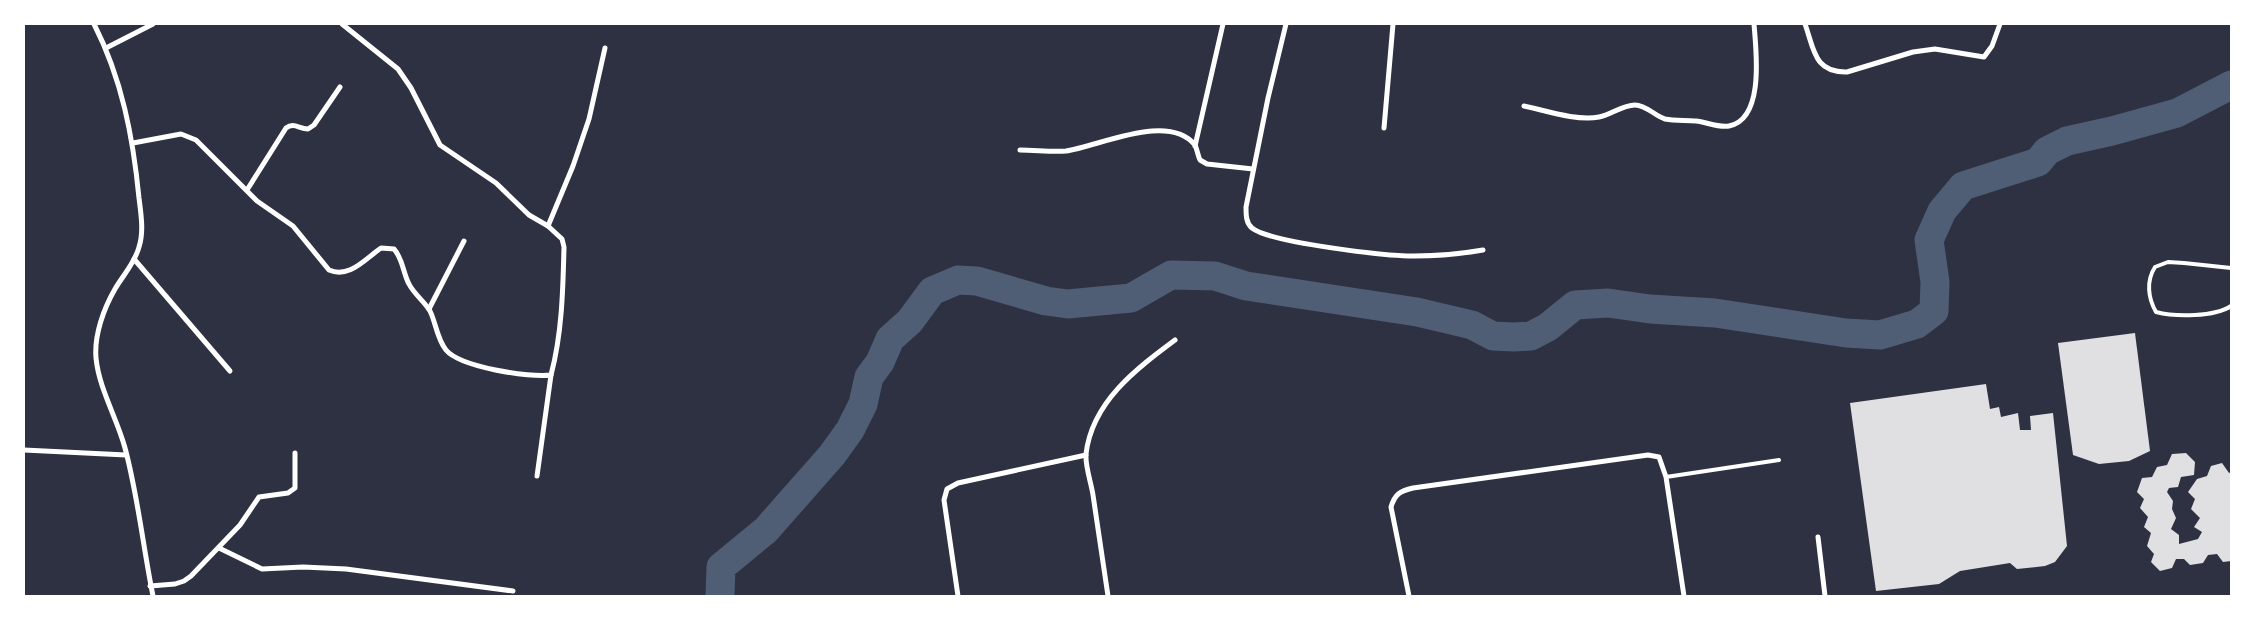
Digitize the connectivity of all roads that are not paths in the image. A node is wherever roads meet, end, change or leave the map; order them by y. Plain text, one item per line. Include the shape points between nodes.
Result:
1 (94, 24) edge
2 (154, 24) edge
3 (342, 24) edge
4 (1223, 24) edge
5 (1286, 24) edge
6 (1393, 24) edge
7 (1754, 24) edge
8 (1805, 24) edge
9 (2000, 24) edge
10 (106, 48) junction
11 (605, 48) dead end
12 (340, 87) dead end
13 (1524, 106) dead end
14 (1384, 128) dead end
15 (133, 143) junction
16 (1195, 146) junction
17 (1020, 150) dead end
18 (1253, 169) junction
19 (247, 190) junction
20 (548, 226) junction
21 (464, 241) dead end
22 (1483, 250) dead end
23 (134, 259) junction
24 (2231, 268) edge
25 (2231, 306) edge
26 (429, 309) junction
27 (1175, 340) dead end
28 (230, 371) dead end
29 (551, 376) junction
30 (24, 450) edge
31 (296, 453) dead end
32 (1086, 454) junction
33 (126, 455) junction
34 (1779, 460) dead end
35 (537, 476) dead end
36 (1666, 477) junction
37 (1818, 537) dead end
38 (219, 548) junction
39 (150, 586) junction
40 (513, 591) dead end
41 (152, 596) edge
42 (958, 596) edge
43 (1108, 596) edge
44 (1409, 596) edge
45 (1684, 596) edge
46 (1826, 596) edge

1 - 10 street
2 - 10 street
3 - 20 street via 398,69 440,145 496,183 528,214
4 - 16 street
5 - 18 street
6 - 14 street
7 - 13 street via 1754,96 1748,113 1735,124 1723,126 1668,119 1635,105 1597,117
8 - 9 street via 1824,67 1847,72 1913,52 1935,49 1984,57
10 - 15 street
11 - 20 street via 584,135
12 - 19 street via 314,125 308,129 295,125 286,128
15 - 19 street via 181,134 188,136
15 - 23 street via 142,225 140,246
16 - 17 street via 1179,133 1163,131 1134,134 1066,151
16 - 18 street via 1200,160 1207,164
18 - 22 street via 1246,215 1251,227 1258,232 1280,239 1411,256 1454,255
19 - 26 street via 292,226 335,273 348,272 381,248 394,249 399,254 412,289
20 - 29 street via 562,239 564,246 561,307
21 - 26 street
23 - 28 street
23 - 33 street via 104,311 96,356
24 - 25 lane via 2168,262 2155,267 2149,276 2156,312 2212,313
26 - 29 street via 439,338 455,358 532,376
27 - 32 street via 1141,365 1116,390 1094,427
29 - 35 street
30 - 33 street
31 - 38 street via 295,488 288,493 259,497
32 - 42 street via 958,483 947,489 944,500
32 - 43 street
33 - 39 street
34 - 36 lane
36 - 44 street via 1659,457 1648,454 1402,491 1391,507
36 - 45 street
37 - 46 street
38 - 39 street via 184,581
38 - 40 street via 262,569 346,569
39 - 41 street

